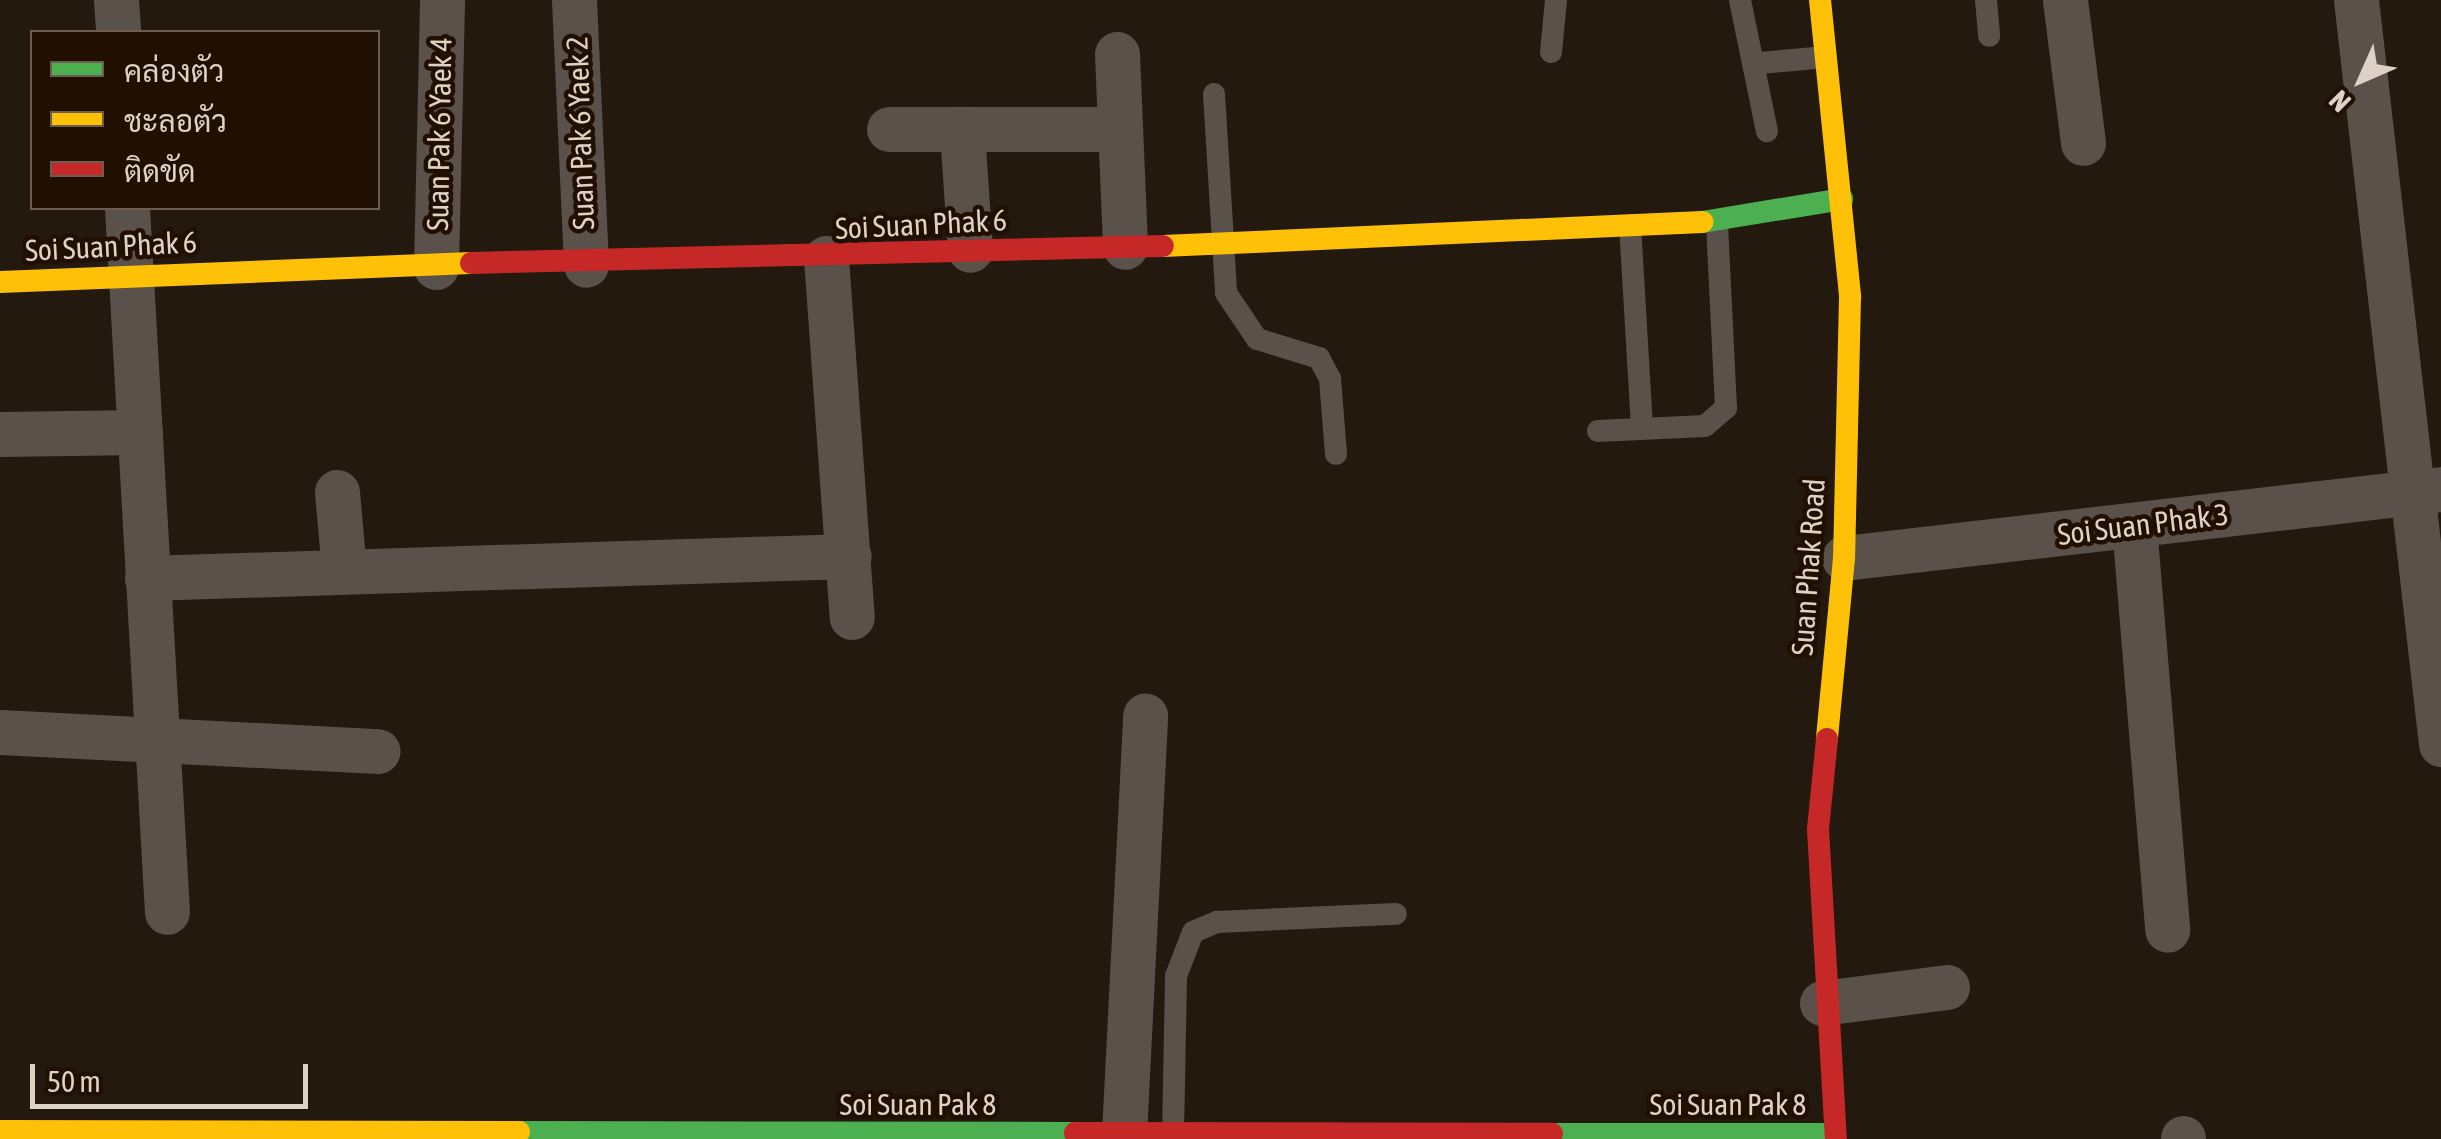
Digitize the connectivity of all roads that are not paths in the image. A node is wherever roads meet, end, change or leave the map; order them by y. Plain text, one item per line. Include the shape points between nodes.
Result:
1 (116, 0) edge
2 (442, 0) edge
3 (574, 0) edge
4 (1556, 0) edge
5 (1740, 0) edge
6 (1820, 0) edge
7 (1986, 0) edge
8 (2065, 0) edge
9 (2356, 0) edge
10 (118, 30) edge
11 (1989, 36) dead end
12 (1551, 52) dead end
13 (1117, 54) dead end
14 (1826, 58) junction
15 (1760, 63) junction
16 (1214, 94) dead end
17 (888, 129) dead end
18 (1118, 129) junction
19 (1768, 131) dead end
20 (962, 132) junction
21 (2084, 143) dead end
22 (1842, 198) junction
23 (128, 210) edge
24 (156, 210) edge
25 (1630, 221) junction
26 (1717, 221) junction
27 (1220, 245) junction
28 (1125, 247) junction
29 (970, 250) junction
30 (826, 258) junction
31 (586, 266) junction
32 (436, 267) junction
33 (144, 271) junction
34 (0, 282) edge
35 (1642, 428) junction
36 (1598, 431) dead end
37 (140, 432) junction
38 (0, 434) edge
39 (1336, 454) dead end
40 (2428, 490) edge
41 (336, 492) dead end
42 (2134, 526) junction
43 (849, 556) junction
44 (1844, 558) junction
45 (344, 570) junction
46 (147, 578) junction
47 (852, 617) dead end
48 (1145, 716) dead end
49 (0, 732) edge
50 (156, 738) junction
51 (2441, 744) edge
52 (378, 751) dead end
53 (167, 912) dead end
54 (1396, 914) dead end
55 (2167, 930) dead end
56 (1947, 987) dead end
57 (1822, 1003) junction
58 (0, 1131) edge
59 (1124, 1134) junction
60 (1173, 1134) junction
61 (92, 1135) edge
62 (1836, 1137) edge

1 - 10 street
2 - 32 street, Suan Pak 6 Yaek 4
3 - 31 street, Suan Pak 6 Yaek 2
4 - 12 lane
5 - 15 lane
6 - 14 street, Suan Phak Road
7 - 11 lane
8 - 21 street
9 - 40 street
13 - 18 street
14 - 15 lane
14 - 22 street, Suan Phak Road
15 - 19 lane
16 - 27 lane
17 - 20 street
18 - 20 street
18 - 28 street
20 - 29 street
22 - 26 street, Soi Suan Phak 6
22 - 44 street, Suan Phak Road via 1850,297
23 - 33 street
24 - 33 street
25 - 26 street, Soi Suan Phak 6
25 - 27 street, Soi Suan Phak 6
25 - 35 lane
26 - 35 lane via 1726,408 1705,426
27 - 28 street, Soi Suan Phak 6
27 - 39 lane via 1238,324 1319,358
28 - 29 street, Soi Suan Phak 6
29 - 30 street, Soi Suan Phak 6
30 - 31 street, Soi Suan Phak 6
30 - 43 street
31 - 32 street, Soi Suan Phak 6
32 - 33 street, Soi Suan Phak 6
33 - 34 street, Soi Suan Phak 6
33 - 37 street
35 - 36 lane
37 - 38 street
37 - 46 street
40 - 42 street, Soi Suan Phak 3
40 - 51 street
41 - 45 street
42 - 44 street, Soi Suan Phak 3
42 - 55 street
43 - 45 street
43 - 47 street
44 - 57 street, Suan Phak Road via 1818,829
45 - 46 street
46 - 50 street
48 - 59 street
49 - 50 street
50 - 52 street
50 - 53 street
54 - 60 lane via 1217,922 1193,932 1176,976
56 - 57 street
57 - 62 street, Suan Phak Road
58 - 61 street, Soi Suan Pak 8
59 - 60 street, Soi Suan Pak 8
59 - 61 street, Soi Suan Pak 8
60 - 62 street, Soi Suan Pak 8

